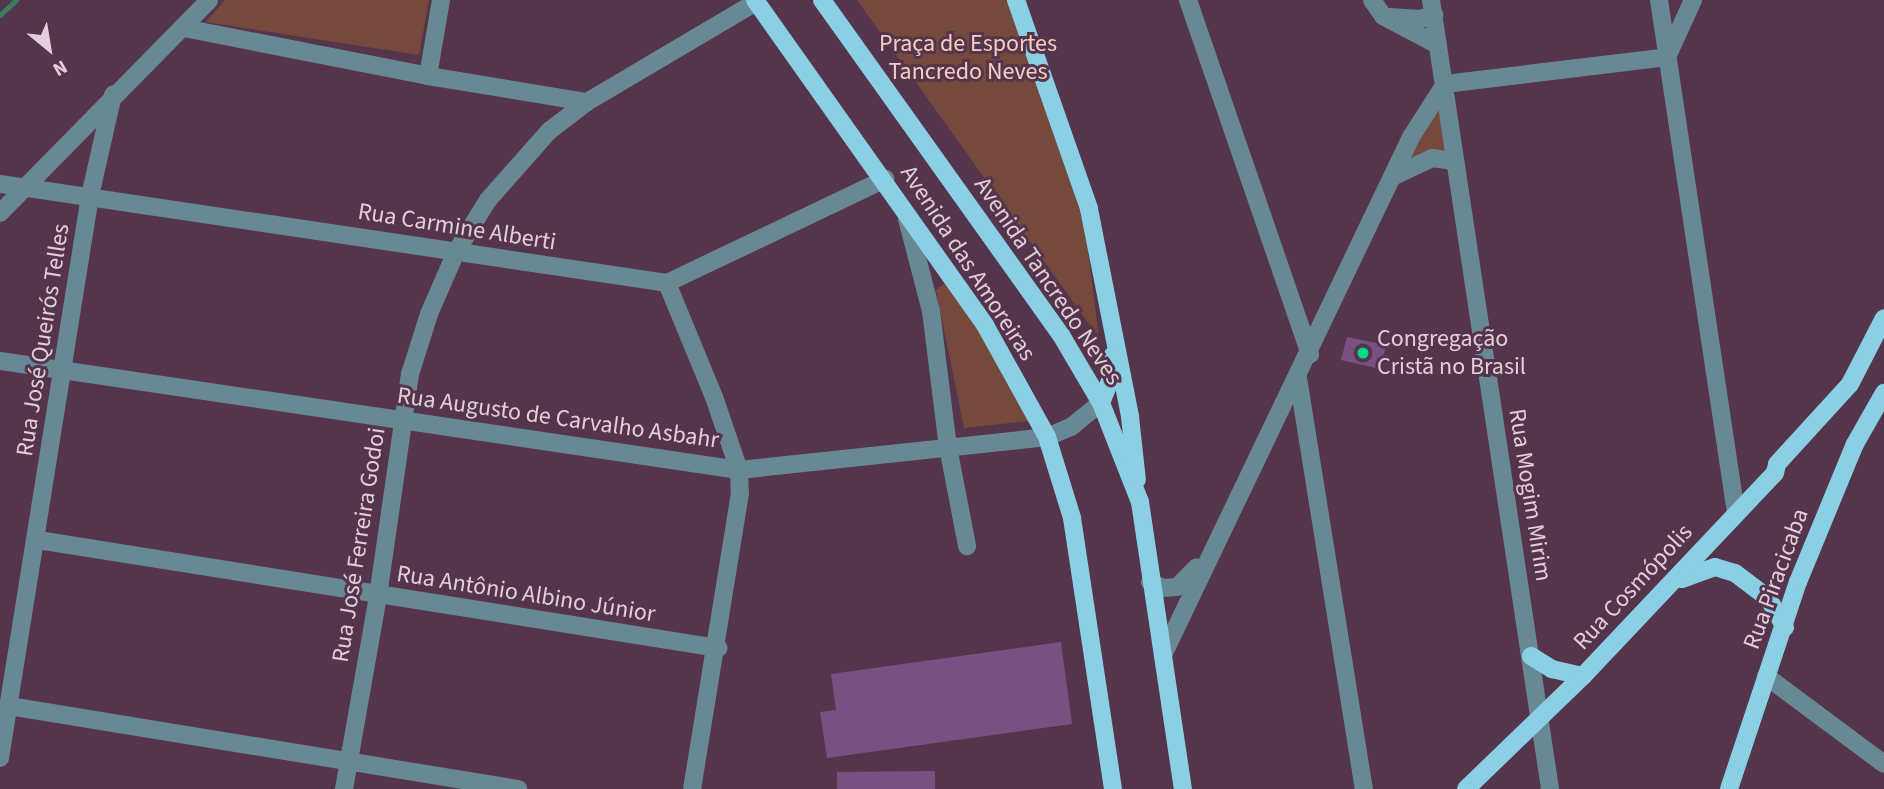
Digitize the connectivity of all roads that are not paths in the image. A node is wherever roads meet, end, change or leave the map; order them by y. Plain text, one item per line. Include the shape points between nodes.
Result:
1 (209, 0) edge
2 (441, 0) edge
3 (822, 0) edge
4 (1016, 0) edge
5 (1188, 0) edge
6 (1372, 0) edge
7 (1659, 0) edge
8 (1693, 0) edge
9 (755, 1) edge
10 (1432, 8) edge
11 (1383, 16) junction
12 (184, 28) junction
13 (1438, 45) junction
14 (1667, 57) junction
15 (428, 76) junction
16 (1445, 84) junction
17 (113, 95) junction
18 (587, 102) junction
19 (1454, 161) junction
20 (1394, 176) junction
21 (885, 179) junction
22 (0, 184) edge
23 (22, 188) junction
24 (90, 196) junction
25 (904, 209) junction
26 (0, 213) edge
27 (456, 251) junction
28 (667, 283) junction
29 (1884, 318) edge
30 (1114, 328) junction
31 (1310, 355) junction
32 (0, 361) edge
33 (61, 370) junction
34 (1298, 379) junction
35 (1884, 393) edge
36 (1101, 403) junction
37 (403, 420) junction
38 (1047, 437) junction
39 (948, 447) junction
40 (738, 470) junction
41 (1140, 502) junction
42 (1736, 513) junction
43 (38, 540) junction
44 (1216, 542) junction
45 (967, 546) dead end
46 (1150, 582) junction
47 (1671, 585) junction
48 (378, 596) junction
49 (1785, 628) junction
50 (718, 648) junction
51 (1163, 655) junction
52 (1531, 656) junction
53 (1583, 676) junction
54 (1766, 676) junction
55 (9, 706) junction
56 (1541, 719) junction
57 (0, 758) edge
58 (348, 762) junction
59 (1884, 764) edge
60 (344, 789) edge
61 (518, 789) edge
62 (692, 789) edge
63 (1113, 789) edge
64 (1183, 789) edge
65 (1364, 789) edge
66 (1466, 789) edge
67 (1550, 789) edge
68 (1729, 789) edge

1 - 12 street
2 - 15 street
3 - 36 main road, Avenida Tancredo Neves via 1061,335
4 - 30 main road via 1089,209
5 - 31 street
6 - 11 street
7 - 14 street
8 - 14 street
9 - 18 street, Rua José Ferreira Godoi
9 - 21 main road, Avenida das Amoreiras
10 - 11 street via 1411,19
10 - 13 street, Rua Mogim Mirim
11 - 13 street
12 - 15 street
12 - 17 street
13 - 16 street, Rua Mogim Mirim
14 - 16 street
14 - 42 street
15 - 18 street
16 - 19 street, Rua Mogim Mirim
16 - 20 street via 1411,136
17 - 23 street
17 - 24 street, Rua José Queirós Telles
18 - 27 street, Rua José Ferreira Godoi via 517,162
19 - 20 street via 1432,158
19 - 52 street, Rua Mogim Mirim
20 - 31 street
21 - 25 main road, Avenida das Amoreiras
21 - 28 street
22 - 23 street, Rua Carmine Alberti
23 - 24 street, Rua Carmine Alberti
23 - 26 street
24 - 27 street, Rua Carmine Alberti
24 - 33 street, Rua José Queirós Telles
25 - 38 main road, Avenida das Amoreiras via 985,325
25 - 39 street via 931,311
27 - 28 street, Rua Carmine Alberti
27 - 37 street, Rua José Ferreira Godoi via 425,326 410,374
28 - 40 street
29 - 42 main road, Rua Cosmópolis via 1863,365
30 - 36 main road via 1111,379
30 - 41 main road
31 - 34 street
32 - 33 street, Rua Augusto de Carvalho Asbahr
33 - 37 street, Rua Augusto de Carvalho Asbahr
33 - 43 street, Rua José Queirós Telles
34 - 44 street
34 - 65 street
35 - 49 main road, Rua Piracicaba via 1854,444 1798,582
36 - 38 street, Rua Augusto de Carvalho Asbahr via 1071,427
36 - 41 main road, Avenida Tancredo Neves
37 - 40 street, Rua Augusto de Carvalho Asbahr
37 - 48 street, Rua José Ferreira Godoi
38 - 39 street, Rua Augusto de Carvalho Asbahr
38 - 63 main road, Avenida das Amoreiras via 1072,518
39 - 40 street, Rua Augusto de Carvalho Asbahr
39 - 45 street
40 - 50 street via 740,493
41 - 46 main road, Avenida Tancredo Neves
42 - 47 main road, Rua Cosmópolis
43 - 48 street, Rua Antônio Albino Júnior
43 - 55 street, Rua José Queirós Telles
44 - 46 street via 1185,583 1171,588
44 - 51 street
46 - 51 main road, Avenida Tancredo Neves
47 - 49 main road via 1703,569 1726,569 1768,598
47 - 53 main road, Rua Cosmópolis
48 - 50 street, Rua Antônio Albino Júnior
48 - 58 street, Rua José Ferreira Godoi
49 - 54 main road, Rua Piracicaba
50 - 62 street
51 - 64 main road, Avenida Tancredo Neves
52 - 53 main road via 1552,669
52 - 56 street, Rua Mogim Mirim
53 - 56 main road, Rua Cosmópolis
54 - 59 street
54 - 68 main road, Rua Piracicaba
55 - 57 street, Rua José Queirós Telles
55 - 58 street
56 - 66 main road, Rua Cosmópolis
56 - 67 street, Rua Mogim Mirim
58 - 60 street, Rua José Ferreira Godoi
58 - 61 street

